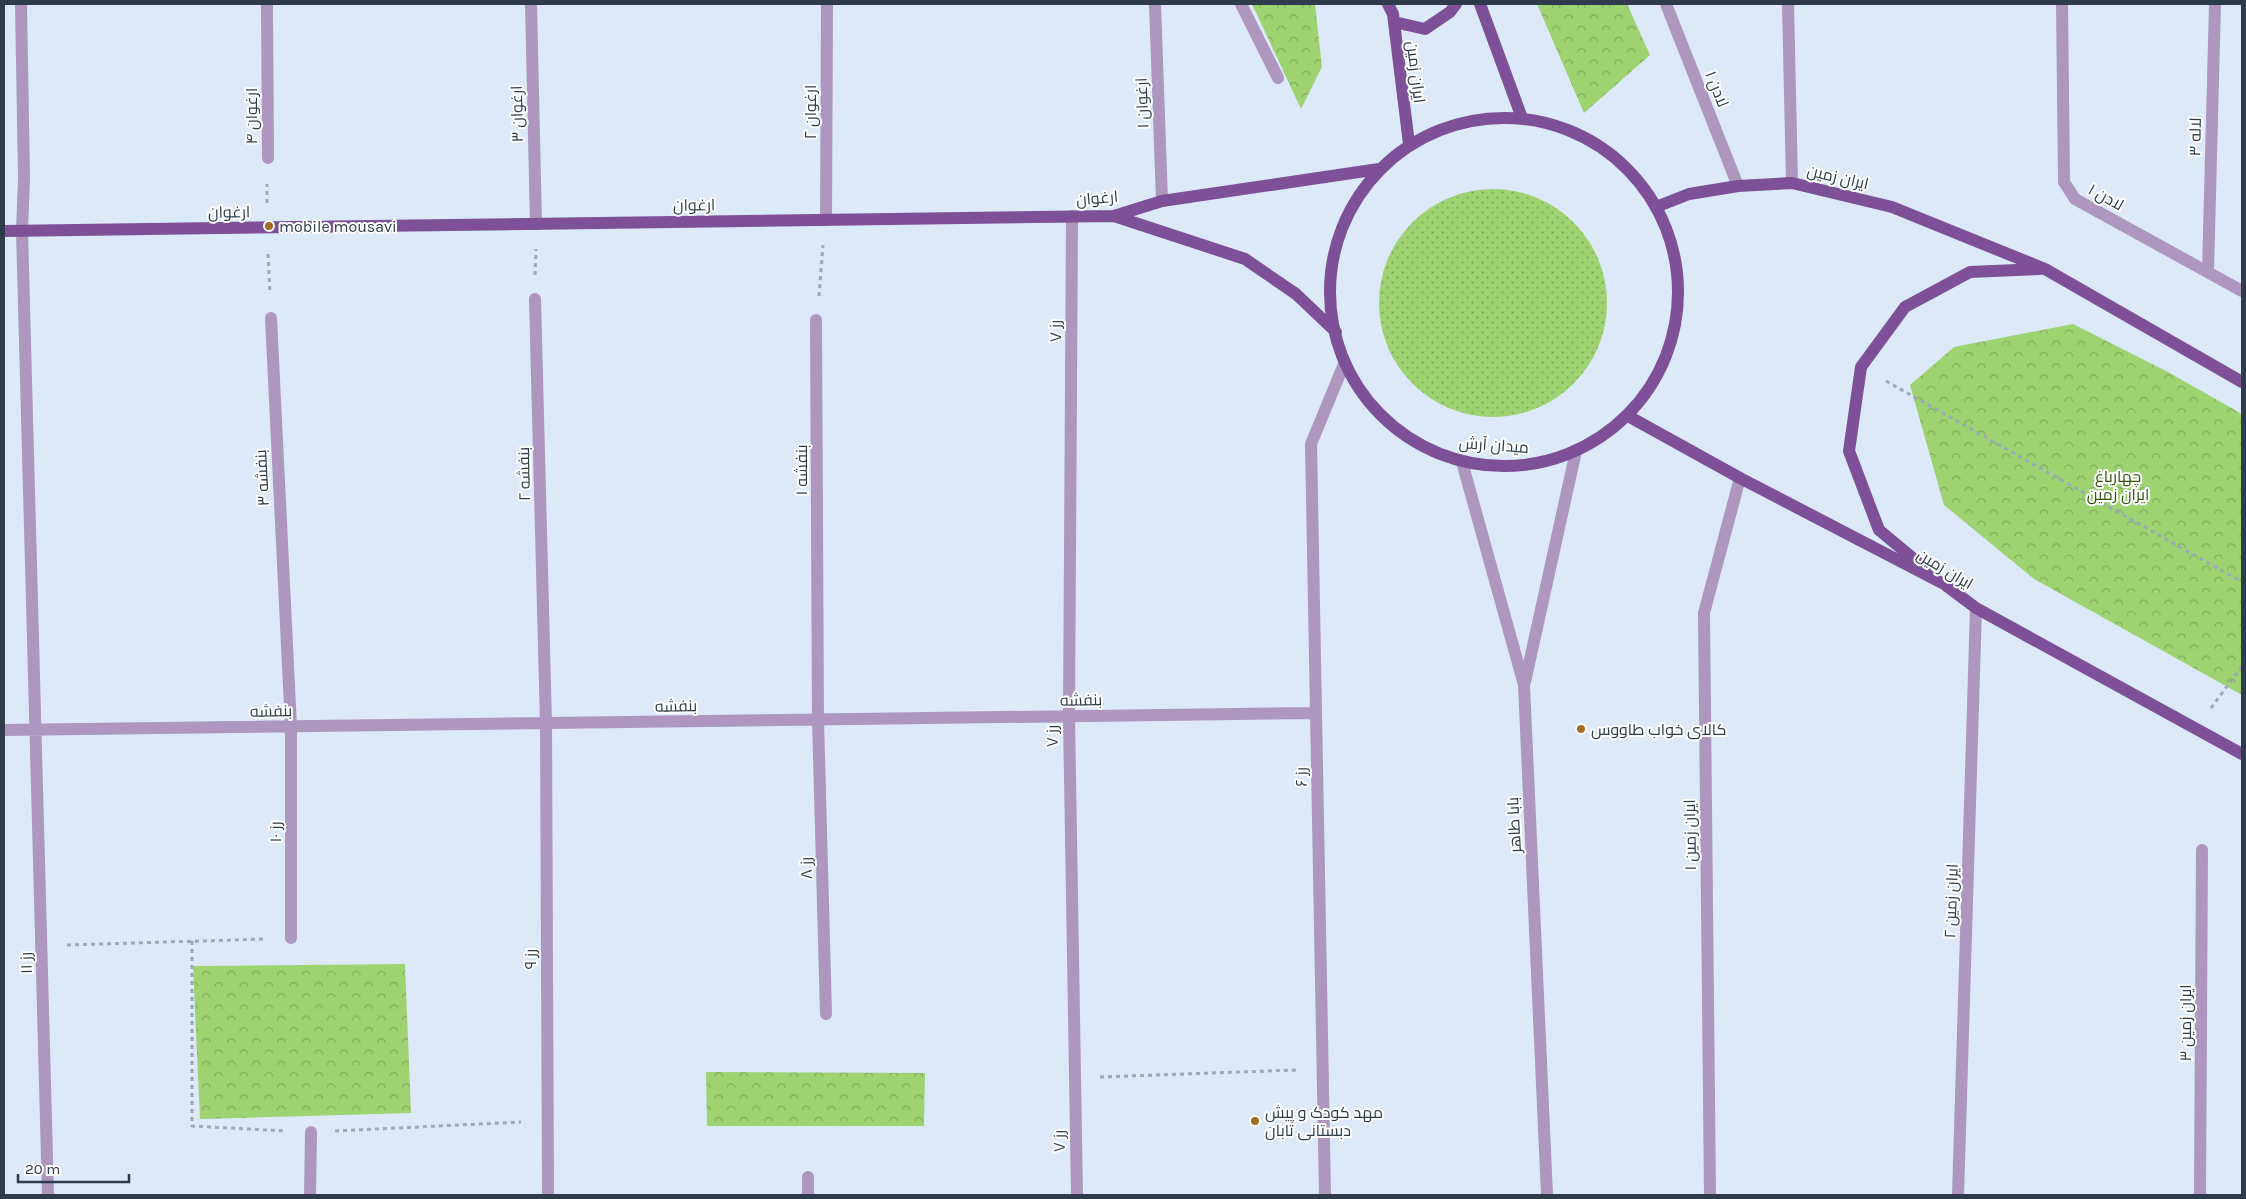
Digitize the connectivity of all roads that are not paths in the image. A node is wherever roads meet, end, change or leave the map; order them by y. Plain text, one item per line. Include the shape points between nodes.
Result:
1 (21, 4) edge
2 (267, 4) edge
3 (530, 4) edge
4 (827, 4) edge
5 (1156, 4) edge
6 (1241, 4) edge
7 (1388, 4) edge
8 (1456, 4) edge
9 (1480, 4) edge
10 (1666, 4) edge
11 (1788, 4) edge
12 (2062, 4) edge
13 (2214, 4) edge
14 (1394, 22) junction
15 (1278, 78) dead end
16 (1522, 118) junction
17 (1409, 144) junction
18 (268, 158) road end
19 (1379, 169) junction
20 (1792, 184) junction
21 (1738, 186) junction
22 (1162, 201) junction
23 (1656, 207) junction
24 (1072, 216) junction
25 (1114, 216) junction
26 (826, 220) junction
27 (536, 224) junction
28 (22, 230) junction
29 (4, 231) edge
30 (2045, 269) junction
31 (2208, 271) junction
32 (2242, 291) edge
33 (535, 299) road end
34 (271, 318) road end
35 (816, 320) road end
36 (1336, 333) junction
37 (1344, 364) junction
38 (2242, 382) edge
39 (1628, 416) junction
40 (1576, 451) junction
41 (1462, 462) junction
42 (1740, 478) junction
43 (1944, 584) junction
44 (1976, 608) junction
45 (1524, 685) junction
46 (1316, 714) junction
47 (1068, 717) junction
48 (818, 720) junction
49 (546, 724) junction
50 (291, 727) junction
51 (4, 730) edge
52 (36, 730) junction
53 (2242, 754) edge
54 (2202, 850) dead end
55 (291, 938) road end
56 (826, 1014) dead end
57 (311, 1132) road end
58 (808, 1177) dead end
59 (48, 1195) edge
60 (310, 1195) edge
61 (548, 1195) edge
62 (808, 1195) edge
63 (1076, 1195) edge
64 (1325, 1195) edge
65 (1547, 1195) edge
66 (1710, 1195) edge
67 (1958, 1195) edge
68 (2200, 1195) edge

1 - 28 street
2 - 18 street, ارغوان ۴
3 - 27 street, ارغوان ۳
4 - 26 street, ارغوان ۲
5 - 22 street, ارغوان ۱
6 - 15 street
7 - 14 main road, ایران زمین
8 - 14 main road via 1425,29
9 - 16 main road
10 - 21 street, لادن ۱
11 - 20 street
12 - 31 street, لادن ۱ via 2064,182 2075,199
13 - 31 street, لاله ۳
14 - 17 main road, ایران زمین
16 - 17 main road, میدان آرش via 1464,121
16 - 23 main road, میدان آرش via 1563,128 1600,146 1632,174
17 - 19 main road, میدان آرش
19 - 22 main road, ارغوان
19 - 36 main road, میدان آرش via 1356,199 1334,251 1330,309
20 - 21 main road, ایران زمین
20 - 30 main road, ایران زمین via 1892,207
21 - 23 main road, ایران زمین via 1689,194
22 - 25 main road, ارغوان
23 - 39 main road, میدان آرش via 1673,249 1679,294 1673,338 1655,381
24 - 25 main road, ارغوان
24 - 26 main road, ارغوان
24 - 47 street, رز ۷
25 - 36 main road via 1245,259 1296,294
26 - 27 main road, ارغوان
27 - 28 main road, ارغوان
28 - 29 main road, ارغوان
28 - 52 street
30 - 38 main road, ایران زمین
30 - 43 main road via 1970,272 1905,308 1861,367 1849,451 1852,460 1879,530
31 - 32 street, لادن ۱
33 - 49 street, بنفشه ۲
34 - 50 street, بنفشه ۳
35 - 48 street, بنفشه ۱
36 - 37 main road, میدان آرش
37 - 41 main road, میدان آرش via 1369,404 1404,436
37 - 46 street, رز ۶ via 1311,444
39 - 40 main road, میدان آرش via 1588,447
39 - 42 main road, ایران زمین
40 - 41 main road, میدان آرش via 1540,464
40 - 45 street
41 - 45 street, بابا طاهر
42 - 43 main road, ایران زمین
42 - 66 street, ایران زمین ۱ via 1704,613
43 - 44 main road, ایران زمین
44 - 53 main road, ایران زمین
44 - 67 street, ایران زمین ۲
45 - 65 street, بابا طاهر
46 - 47 street, بنفشه
46 - 64 street, رز ۶
47 - 48 street, بنفشه
47 - 63 street, رز ۷
48 - 49 street, بنفشه
48 - 56 street, رز ۸
49 - 50 street, بنفشه
49 - 61 street, رز ۹
50 - 52 street, بنفشه
50 - 55 street, رز ۱۰
51 - 52 street, بنفشه
52 - 59 street, رز ۱۱
54 - 68 street, ایران زمین ۳
57 - 60 street
58 - 62 street

